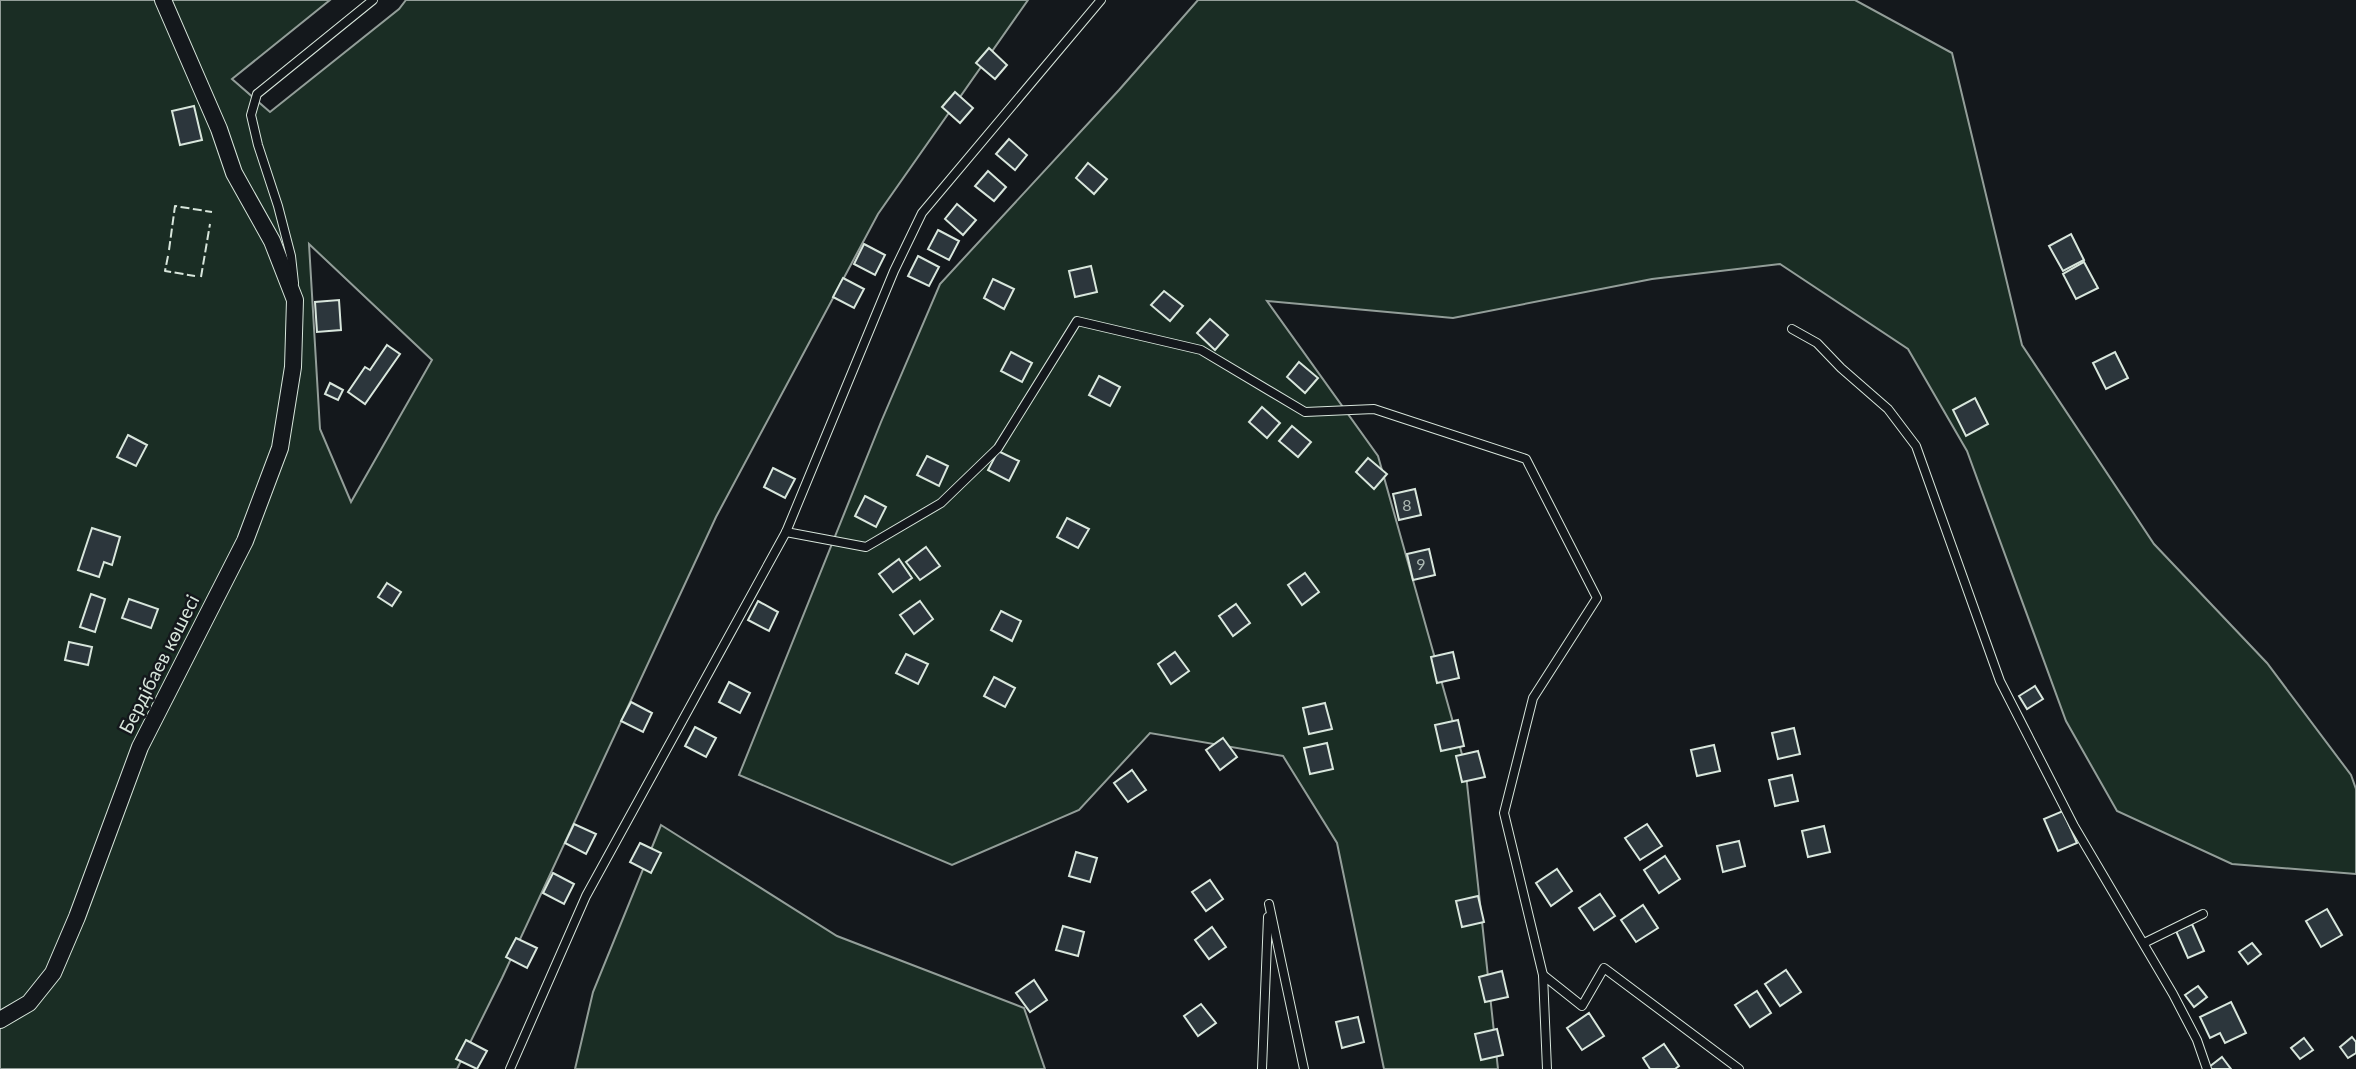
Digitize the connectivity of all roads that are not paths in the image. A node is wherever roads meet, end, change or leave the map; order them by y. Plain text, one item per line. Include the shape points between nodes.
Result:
1 (163, 0) edge
2 (373, 0) edge
3 (1101, 0) edge
4 (295, 300) junction
5 (1792, 328) dead end
6 (786, 532) junction
7 (2203, 914) dead end
8 (2144, 943) junction
9 (1542, 975) junction
10 (0, 1020) edge
11 (510, 1069) edge
12 (1262, 1069) edge
13 (1304, 1069) edge
14 (1547, 1069) edge
15 (1739, 1069) edge
16 (2207, 1069) edge

1 - 4 street via 234,173 272,241
2 - 4 lane via 257,94 251,115 291,256
3 - 6 lane via 922,213
4 - 10 street, Бердібаев көшесі via 293,367 279,448 245,541 140,747 53,973 29,1003
5 - 8 lane via 1817,342 1888,409 1916,446 2000,681 2074,826
6 - 9 lane via 866,547 941,503 998,448 1077,321 1201,351 1305,412 1374,409 1526,459 1597,598 1533,698 1503,814
6 - 11 lane via 586,896
7 - 8 lane
8 - 16 lane via 2197,1040
9 - 14 lane
9 - 15 lane via 1581,1006 1604,968
12 - 13 lane via 1269,904

